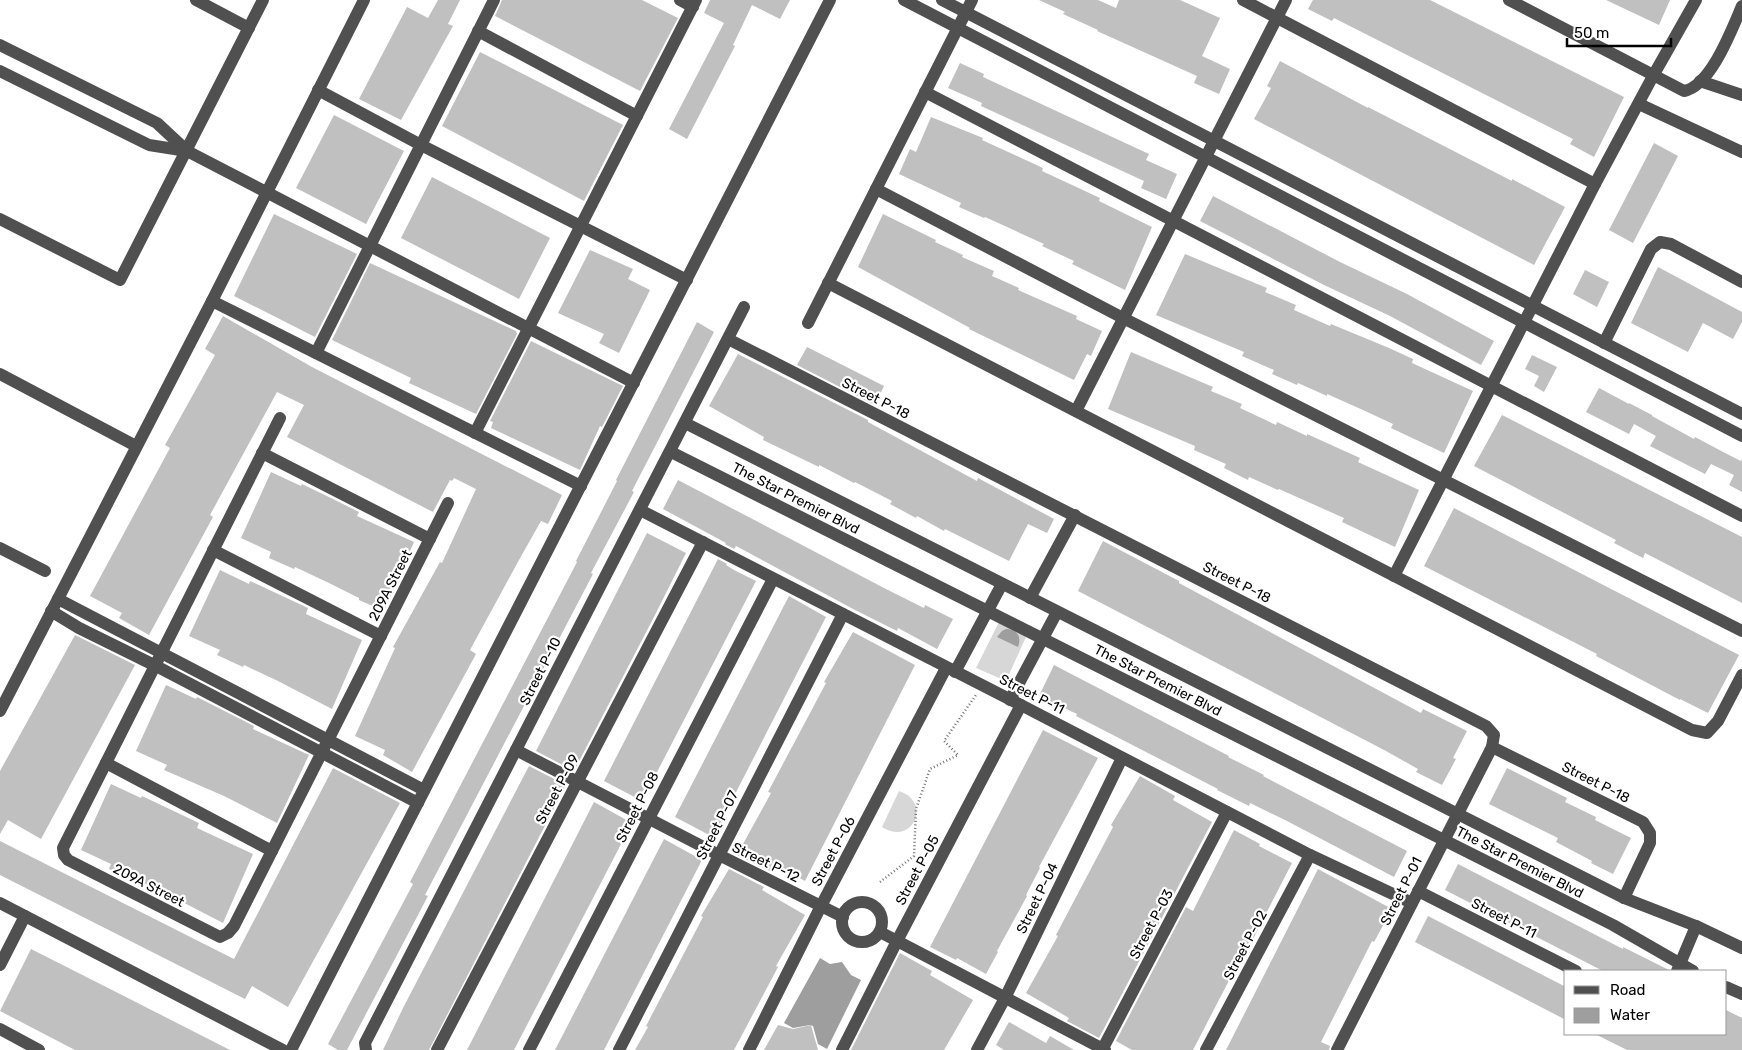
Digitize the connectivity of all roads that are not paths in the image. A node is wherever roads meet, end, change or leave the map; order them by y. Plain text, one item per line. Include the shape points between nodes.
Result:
1 (196, 0) edge
2 (263, 0) edge
3 (364, 0) edge
4 (494, 0) edge
5 (680, 0) edge
6 (830, 0) edge
7 (904, 0) edge
8 (942, 0) edge
9 (972, 0) edge
10 (1244, 0) edge
11 (1286, 0) edge
12 (1509, 0) edge
13 (1692, 2) edge
14 (694, 3) edge
15 (1742, 6) edge
16 (966, 12) junction
17 (1278, 17) junction
18 (249, 28) junction
19 (958, 28) junction
20 (478, 31) junction
21 (0, 45) edge
22 (0, 71) edge
23 (1653, 76) junction
24 (1700, 81) junction
25 (318, 90) junction
26 (925, 92) junction
27 (1742, 95) edge
28 (1639, 104) junction
29 (637, 116) junction
30 (1214, 141) junction
31 (421, 144) junction
32 (187, 150) junction
33 (1742, 152) edge
34 (1206, 157) junction
35 (1594, 184) junction
36 (876, 189) junction
37 (268, 193) junction
38 (0, 219) edge
39 (1173, 222) junction
40 (581, 226) junction
41 (370, 246) junction
42 (687, 280) junction
43 (1742, 282) edge
44 (828, 283) junction
45 (212, 301) junction
46 (1532, 306) junction
47 (744, 307) dead end
48 (1123, 318) junction
49 (1524, 322) junction
50 (808, 323) dead end
51 (528, 328) junction
52 (728, 339) junction
53 (1604, 343) junction
54 (316, 353) junction
55 (0, 374) edge
56 (634, 383) junction
57 (1491, 387) junction
58 (1076, 411) junction
59 (1742, 414) edge
60 (280, 418) dead end
61 (684, 423) junction
62 (475, 433) junction
63 (1742, 436) edge
64 (136, 446) junction
65 (671, 452) junction
66 (262, 453) junction
67 (1444, 479) junction
68 (580, 486) junction
69 (448, 503) dead end
70 (640, 510) junction
71 (1075, 515) junction
72 (1742, 516) edge
73 (430, 539) junction
74 (702, 542) junction
75 (0, 548) edge
76 (214, 550) junction
77 (45, 571) dead end
78 (1394, 576) junction
79 (773, 579) junction
80 (1002, 584) junction
81 (1030, 598) junction
82 (58, 599) junction
83 (51, 611) junction
84 (987, 611) junction
85 (1057, 612) junction
86 (843, 614) junction
87 (1742, 631) edge
88 (381, 636) junction
89 (1043, 639) junction
90 (162, 652) junction
91 (156, 666) junction
92 (951, 670) junction
93 (1742, 675) edge
94 (1016, 702) junction
95 (0, 711) edge
96 (328, 740) junction
97 (1492, 747) junction
98 (516, 750) junction
99 (323, 752) junction
100 (1122, 758) junction
101 (106, 763) junction
102 (578, 781) junction
103 (424, 790) junction
104 (418, 803) junction
105 (1227, 812) junction
106 (1458, 814) junction
107 (649, 818) junction
108 (1444, 840) junction
109 (272, 851) junction
110 (718, 855) junction
111 (1310, 855) junction
112 (1418, 891) junction
113 (1624, 898) junction
114 (1412, 903) junction
115 (0, 904) edge
116 (821, 906) junction
117 (25, 916) junction
118 (843, 917) junction
119 (1696, 926) junction
120 (880, 932) junction
121 (897, 941) junction
122 (1742, 948) edge
123 (0, 964) edge
124 (1678, 968) edge
125 (1574, 970) edge
126 (1727, 987) edge
127 (1742, 994) edge
128 (1005, 998) junction
129 (0, 1029) edge
130 (39, 1050) edge
131 (284, 1050) edge
132 (291, 1050) edge
133 (366, 1050) edge
134 (437, 1050) edge
135 (529, 1050) edge
136 (619, 1050) edge
137 (749, 1050) edge
138 (842, 1050) edge
139 (977, 1050) edge
140 (1104, 1050) edge
141 (1206, 1050) edge
142 (1336, 1050) edge

1 - 18 street
2 - 18 street
3 - 25 street
4 - 20 street
5 - 14 street
6 - 42 street
7 - 19 street
8 - 16 street
9 - 16 street
10 - 17 street
11 - 17 street
12 - 23 street
13 - 23 street
14 - 29 street
15 - 24 street via 1724,48
16 - 19 street
16 - 30 street
17 - 30 street
17 - 35 street
18 - 32 street
19 - 26 street
19 - 34 street
20 - 29 street
20 - 31 street
21 - 32 street via 158,123
22 - 32 street via 149,145
23 - 24 street via 1684,91
23 - 28 street
24 - 27 street
25 - 31 street
25 - 37 street
26 - 36 street
26 - 39 street
28 - 33 street
28 - 35 street
29 - 40 street
30 - 34 street
30 - 46 street
31 - 40 street
31 - 41 street
32 - 37 street
32 - 38 street via 120,280
34 - 39 street
34 - 49 street
35 - 46 street
36 - 44 street
36 - 48 street
37 - 41 street
37 - 45 street
39 - 48 street
39 - 57 street
40 - 42 street
40 - 51 street
41 - 51 street
41 - 54 street
42 - 56 street
43 - 53 street via 1671,244 1660,242 1651,249
44 - 50 street
44 - 58 street
45 - 54 street
45 - 64 street
46 - 49 street
46 - 53 street
47 - 52 street, Street P-10
48 - 58 street
48 - 67 street
49 - 57 street
49 - 63 street
51 - 56 street
51 - 62 street
52 - 61 street, Street P-10
52 - 71 street, Street P-18
53 - 59 street
54 - 62 street
55 - 64 street
56 - 68 street
57 - 67 street
57 - 72 street
58 - 78 street
60 - 66 street, 209A Street
61 - 65 street, Street P-10
61 - 80 street, The Star Premier Blvd
62 - 68 street
64 - 82 street
65 - 70 street, Street P-10
65 - 84 street, The Star Premier Blvd
66 - 73 street
66 - 76 street, 209A Street
67 - 78 street
67 - 87 street
68 - 103 street
69 - 73 street, 209A Street
70 - 74 street, Street P-11
70 - 98 street, Street P-10
71 - 81 street
71 - 97 street, Street P-18 via 1486,726 1494,735
73 - 88 street, 209A Street
74 - 79 street, Street P-11
74 - 102 street, Street P-09
75 - 77 street
76 - 88 street
76 - 90 street, 209A Street
78 - 93 street via 1692,730 1707,733 1718,721
79 - 86 street, Street P-11
79 - 107 street, Street P-08
80 - 81 street, The Star Premier Blvd
80 - 84 street, Street P-06
81 - 85 street, The Star Premier Blvd
82 - 83 street
82 - 90 street
83 - 91 street
83 - 95 street
84 - 89 street, The Star Premier Blvd
84 - 92 street, Street P-06
85 - 89 street, Street P-05
85 - 106 street, The Star Premier Blvd
86 - 92 street, Street P-11
86 - 110 street, Street P-07
88 - 96 street, 209A Street
89 - 94 street, Street P-05
89 - 108 street, The Star Premier Blvd
90 - 91 street, 209A Street
90 - 96 street
91 - 99 street
91 - 101 street, 209A Street
92 - 94 street, Street P-11
92 - 116 street, Street P-06
94 - 100 street, Street P-11
94 - 121 street, Street P-05
96 - 99 street, 209A Street
96 - 103 street
97 - 106 street, Street P-01
97 - 113 street, Street P-18 via 1643,822 1650,833 1650,843
98 - 102 street, Street P-12
98 - 133 street, Street P-10 via 365,1043
99 - 104 street
99 - 109 street, 209A Street
100 - 105 street, Street P-11
100 - 128 street, Street P-04
101 - 109 street
101 - 109 street, 209A Street via 63,848 68,860 220,937 234,926
102 - 107 street, Street P-12
102 - 134 street, Street P-09
103 - 104 street
104 - 132 street
105 - 111 street, Street P-11
105 - 140 street, Street P-03
106 - 108 street, Street P-01
106 - 113 street, The Star Premier Blvd
107 - 110 street, Street P-12
107 - 135 street, Street P-08
108 - 112 street, Street P-01
108 - 124 street, The Star Premier Blvd via 1612,925
110 - 116 street, Street P-12
110 - 136 street, Street P-07
111 - 114 street, Street P-11
111 - 141 street, Street P-02
112 - 114 street, Street P-01
112 - 125 street, Street P-11
113 - 119 street, The Star Premier Blvd
114 - 142 street, Street P-01
115 - 117 street
116 - 118 street, Street P-12
116 - 137 street, Street P-06
117 - 123 street
117 - 131 street
118 - 120 street via 842,927 855,941 873,940
118 - 120 street via 847,909 865,902 880,914
119 - 122 street, The Star Premier Blvd
119 - 124 street
120 - 121 street
121 - 128 street
121 - 138 street, Street P-05
126 - 127 street
128 - 139 street, Street P-04
128 - 140 street
129 - 130 street

